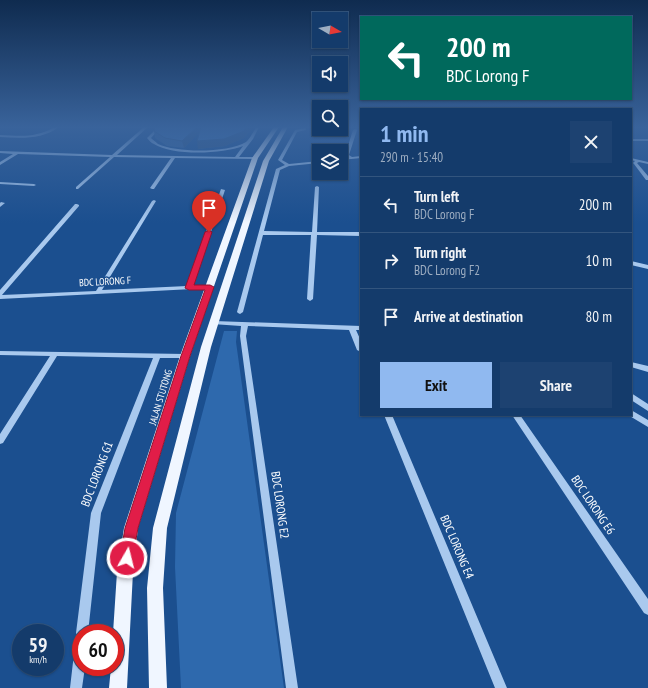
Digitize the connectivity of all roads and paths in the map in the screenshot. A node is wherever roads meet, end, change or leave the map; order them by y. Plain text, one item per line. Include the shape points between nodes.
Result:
1 (110, 159) edge
2 (173, 159) edge
3 (254, 159) edge
4 (267, 159) edge
5 (281, 159) edge
6 (632, 159) edge
7 (638, 161) junction
8 (312, 163) edge
9 (648, 163) edge
10 (288, 165) junction
11 (648, 179) edge
12 (0, 183) edge
13 (34, 185) dead end
14 (317, 187) dead end
15 (78, 188) dead end
16 (152, 188) dead end
17 (223, 190) dead end
18 (154, 202) dead end
19 (77, 205) dead end
20 (262, 233) junction
21 (314, 234) junction
22 (360, 234) edge
23 (632, 263) edge
24 (648, 267) edge
25 (210, 287) junction
26 (189, 288) junction
27 (98, 292) junction
28 (0, 295) edge
29 (310, 299) dead end
30 (240, 312) dead end
31 (214, 323) junction
32 (245, 325) junction
33 (352, 328) junction
34 (360, 328) edge
35 (206, 347) junction
36 (360, 348) edge
37 (0, 353) edge
38 (55, 354) junction
39 (158, 355) junction
40 (185, 356) junction
41 (632, 364) edge
42 (648, 369) edge
43 (632, 397) edge
44 (648, 408) edge
45 (632, 414) edge
46 (388, 416) edge
47 (517, 416) edge
48 (648, 424) edge
49 (0, 441) edge
50 (648, 609) edge
51 (83, 624) edge
52 (77, 676) edge
53 (76, 688) edge
54 (118, 688) edge
55 (158, 688) edge
56 (292, 688) edge
57 (501, 688) edge

1 - 15 street
2 - 16 street
3 - 25 main road, JALAN STUTONG
4 - 31 main road
5 - 10 street
6 - 7 street
7 - 9 street
7 - 11 street via 635,163
8 - 10 street
10 - 20 street via 278,169
12 - 13 street
14 - 21 street
17 - 26 street
18 - 27 street
19 - 28 street
20 - 21 street
20 - 30 street
21 - 22 street
21 - 29 street
23 - 24 street
25 - 26 street, BDC LORONG F
25 - 40 main road, JALAN STUTONG
26 - 27 street, BDC LORONG F
27 - 28 street, BDC LORONG F
31 - 32 street
31 - 35 main road
32 - 33 street
32 - 56 street, BDC LORONG E2 via 243,336
33 - 34 street
33 - 36 street
35 - 40 main road
35 - 55 main road via 160,528 155,588
37 - 38 street
38 - 39 street
38 - 49 street
39 - 40 street
39 - 51 street, BDC LORONG G1 via 96,512
40 - 54 main road, JALAN STUTONG via 131,528 125,572
41 - 42 street
43 - 44 street
45 - 48 street
46 - 57 street, BDC LORONG E4
47 - 50 street, BDC LORONG E6
52 - 53 street

